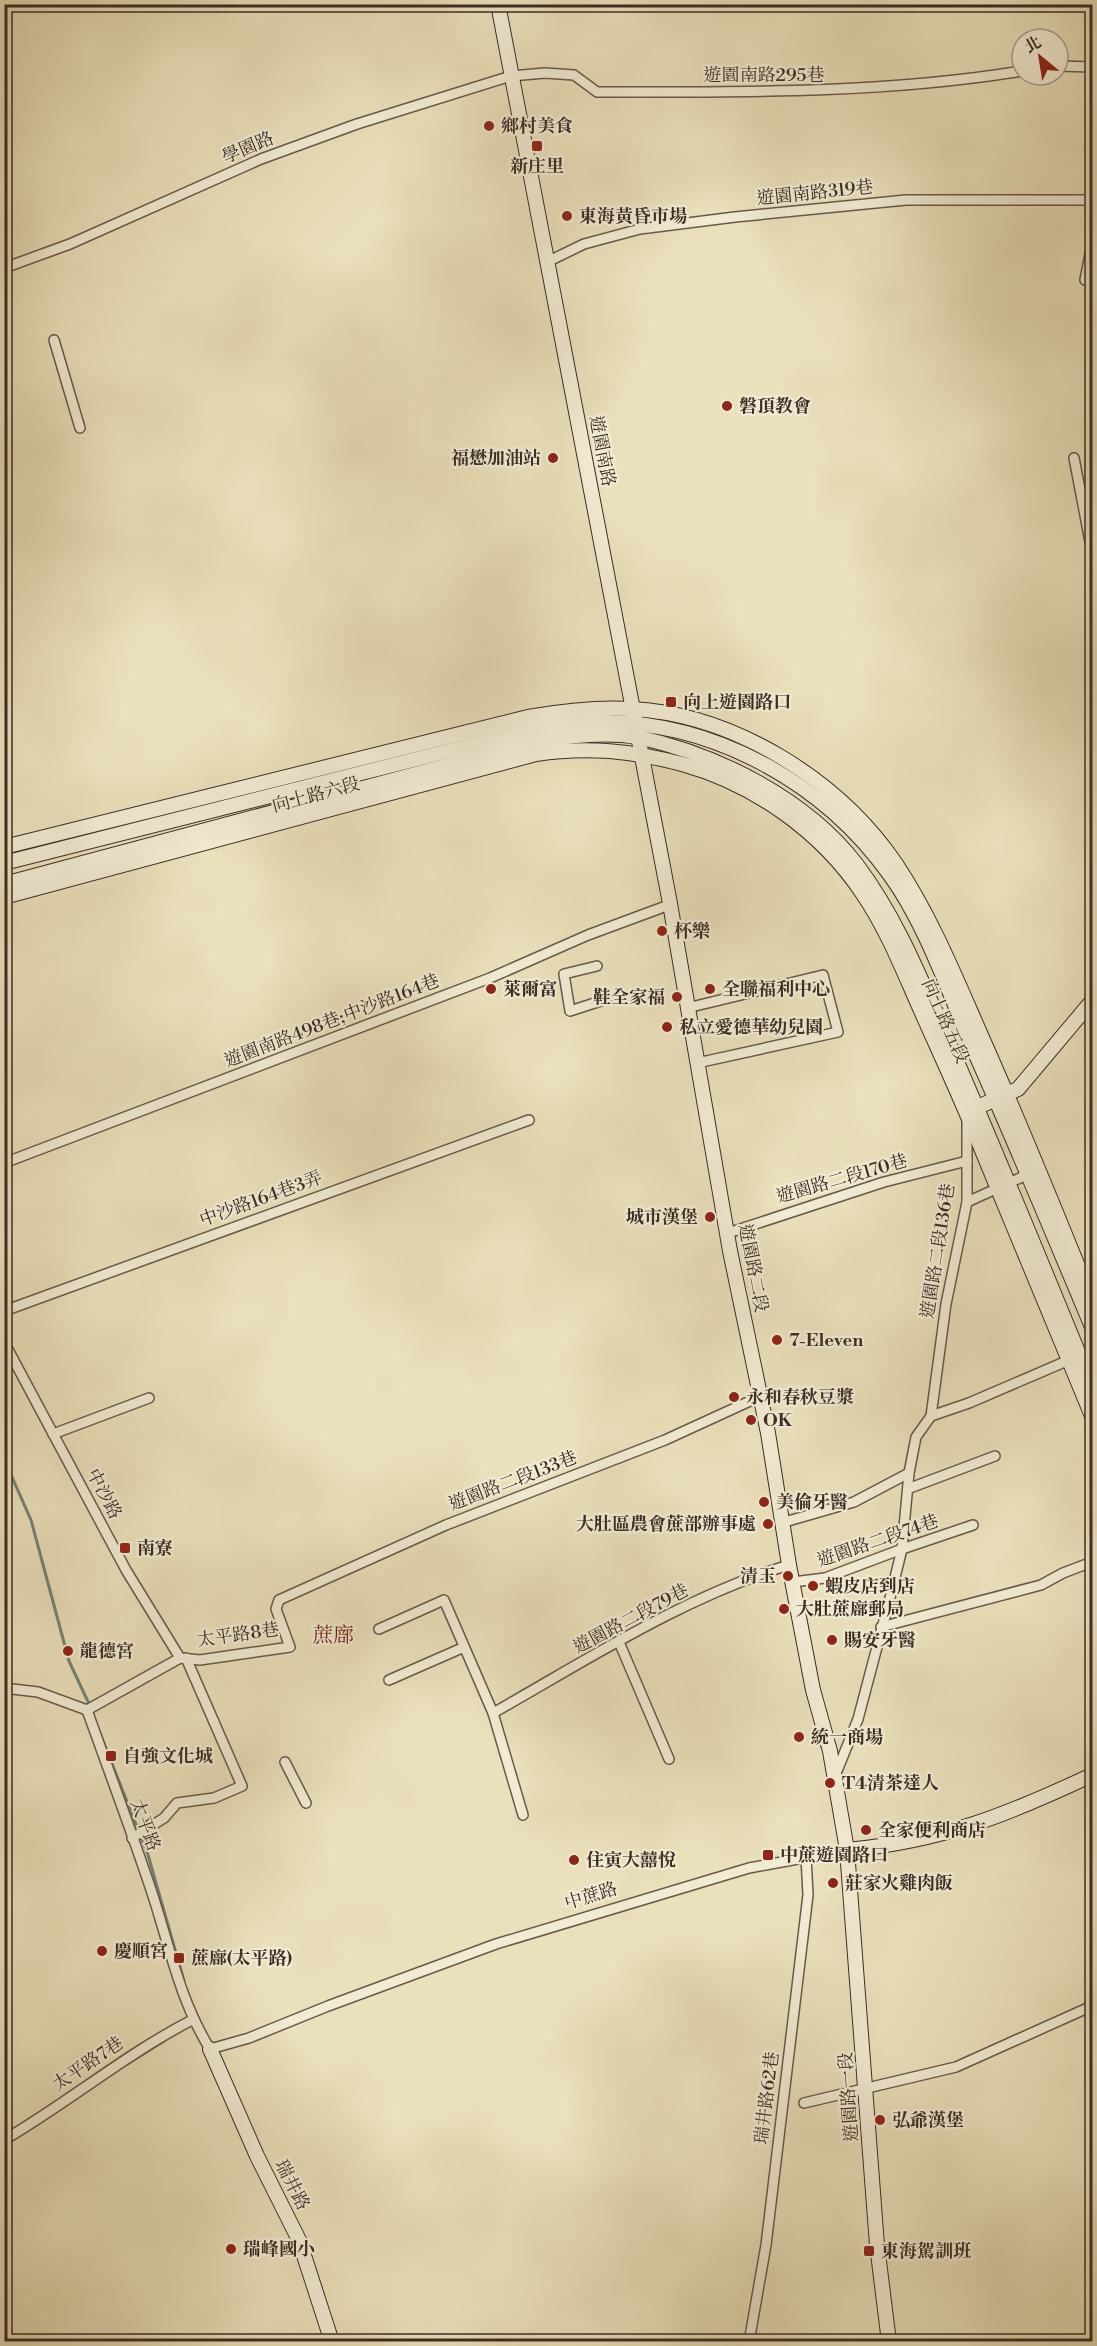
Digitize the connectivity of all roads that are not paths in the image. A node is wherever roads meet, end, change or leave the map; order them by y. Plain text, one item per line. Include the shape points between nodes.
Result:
1 (498, 4) edge
2 (1070, 66) edge
3 (1092, 67) edge
4 (1010, 73) edge
5 (511, 76) junction
6 (1092, 200) edge
7 (1092, 243) edge
8 (547, 262) junction
9 (4, 268) edge
10 (1085, 280) dead end
11 (54, 340) dead end
12 (80, 428) dead end
13 (1074, 458) dead end
14 (1092, 552) edge
15 (632, 709) junction
16 (635, 731) junction
17 (640, 752) junction
18 (4, 847) edge
19 (4, 863) edge
20 (4, 884) edge
21 (4, 897) edge
22 (669, 905) junction
23 (597, 966) dead end
24 (607, 999) dead end
25 (1092, 1001) edge
26 (687, 1008) junction
27 (697, 1063) junction
28 (1002, 1098) junction
29 (972, 1110) junction
30 (529, 1120) dead end
31 (967, 1161) junction
32 (5, 1163) edge
33 (1033, 1173) junction
34 (1003, 1185) junction
35 (967, 1202) junction
36 (728, 1233) junction
37 (1092, 1301) edge
38 (4, 1311) edge
39 (1092, 1327) edge
40 (4, 1342) edge
41 (1069, 1360) junction
42 (1092, 1386) edge
43 (761, 1396) junction
44 (149, 1398) dead end
45 (931, 1416) junction
46 (1092, 1416) edge
47 (53, 1434) junction
48 (995, 1456) dead end
49 (909, 1473) junction
50 (910, 1488) junction
51 (781, 1523) junction
52 (973, 1525) dead end
53 (902, 1549) junction
54 (1092, 1562) edge
55 (789, 1565) junction
56 (793, 1582) junction
57 (279, 1600) joint
58 (881, 1627) junction
59 (379, 1629) dead end
60 (619, 1641) junction
61 (462, 1648) junction
62 (183, 1658) junction
63 (389, 1680) dead end
64 (4, 1688) edge
65 (87, 1710) junction
66 (493, 1713) junction
67 (669, 1760) dead end
68 (285, 1762) dead end
69 (1092, 1775) edge
70 (835, 1776) junction
71 (306, 1803) dead end
72 (523, 1815) dead end
73 (132, 1838) junction
74 (847, 1850) junction
75 (806, 1857) junction
76 (1092, 2006) edge
77 (192, 2020) junction
78 (210, 2049) junction
79 (867, 2087) junction
80 (804, 2103) dead end
81 (4, 2140) edge
82 (332, 2342) edge
83 (749, 2342) edge
84 (889, 2342) edge

1 - 5 main road, 遊園南路
2 - 3 street
4 - 5 street, 遊園南路295巷 via 809,92 597,92 574,75
5 - 8 main road, 遊園南路
5 - 9 street, 學園路 via 261,159 70,244
6 - 8 street, 遊園南路319巷 via 906,200 735,217 640,229 584,244
7 - 10 street
8 - 15 main road, 遊園南路
11 - 12 street
13 - 14 street
15 - 16 main road, 遊園南路
15 - 18 main road, 向上路六段 via 566,710 528,717
15 - 28 main road, 向上路五段 via 698,722 756,743 807,775 872,833 932,923
16 - 17 main road, 遊園南路
16 - 19 main road, 向上路六段 via 604,722 532,730
16 - 20 main road, 向上路六段 via 535,742
16 - 28 main road, 向上路五段 via 663,727 704,738 765,764 801,786 851,828 891,875
16 - 29 main road, 向上路五段 via 742,775 793,805 833,838 856,864 889,917
17 - 21 main road, 向上路六段 via 597,749 536,754
17 - 22 main road, 遊園南路
17 - 29 main road, 向上路五段 via 742,785 786,814 828,851 864,895 888,937
22 - 26 main road, 遊園路二段
22 - 32 street, 遊園南路498巷;中沙路164巷 via 490,978
23 - 24 street via 564,974 570,1011
25 - 28 main road via 1018,1089
26 - 27 main road, 遊園路二段
26 - 27 street via 823,975 838,1032
27 - 36 main road, 遊園路二段
28 - 29 main road
28 - 33 main road, 向上路五段
29 - 31 street, 遊園路二段136巷
29 - 34 main road, 向上路五段
30 - 38 street, 中沙路164巷3弄
31 - 35 street, 遊園路二段136巷
31 - 36 street, 遊園路二段170巷 via 884,1182
33 - 34 street
33 - 37 main road, 向上路五段
33 - 39 main road, 向上路五段
34 - 35 street
34 - 41 main road, 向上路五段
34 - 42 main road, 向上路五段
35 - 45 street, 遊園路二段136巷 via 937,1358
36 - 43 main road, 遊園路二段
40 - 47 street, 中沙路
41 - 45 street
41 - 46 main road, 向上路五段
43 - 51 main road, 遊園路二段
43 - 57 street, 遊園路二段133巷 via 664,1440 446,1525
44 - 47 street
45 - 49 street via 916,1437
47 - 62 street, 中沙路 via 126,1570
48 - 50 street
49 - 50 street
49 - 51 street via 854,1502
50 - 53 street
51 - 55 main road, 遊園路二段
52 - 53 street, 遊園路二段74巷
53 - 56 street, 遊園路二段74巷 via 825,1578
53 - 58 street
54 - 58 street via 1041,1585
55 - 56 main road, 遊園路二段
55 - 60 street, 遊園路二段79巷 via 746,1577
56 - 70 main road, 遊園路二段 via 813,1690
57 - 62 street, 太平路8巷 via 276,1609 290,1647 200,1660
58 - 70 street via 854,1730
59 - 61 street via 444,1600
60 - 66 street, 遊園路二段79巷
60 - 67 street
61 - 63 street
61 - 66 street
62 - 65 street
62 - 73 street, 中沙路 via 242,1786 214,1798 177,1803 164,1818
64 - 65 street via 38,1692
65 - 73 street, 太平路
66 - 72 street
68 - 71 street
69 - 74 main road, 中蔗路 via 970,1827
70 - 74 main road, 遊園路二段
73 - 77 street, 太平路
74 - 75 street, 中蔗路
74 - 79 main road, 遊園路一段
75 - 78 street, 中蔗路 via 749,1868 495,1944 249,2038
75 - 83 street, 瑞井路62巷 via 808,1896 766,2245
76 - 79 street via 956,2067
77 - 78 street, 太平路
77 - 81 street, 太平路7巷 via 100,2074
78 - 82 main road, 瑞井路 via 299,2240
79 - 80 street via 852,2094
79 - 84 main road, 遊園路一段 via 877,2245

